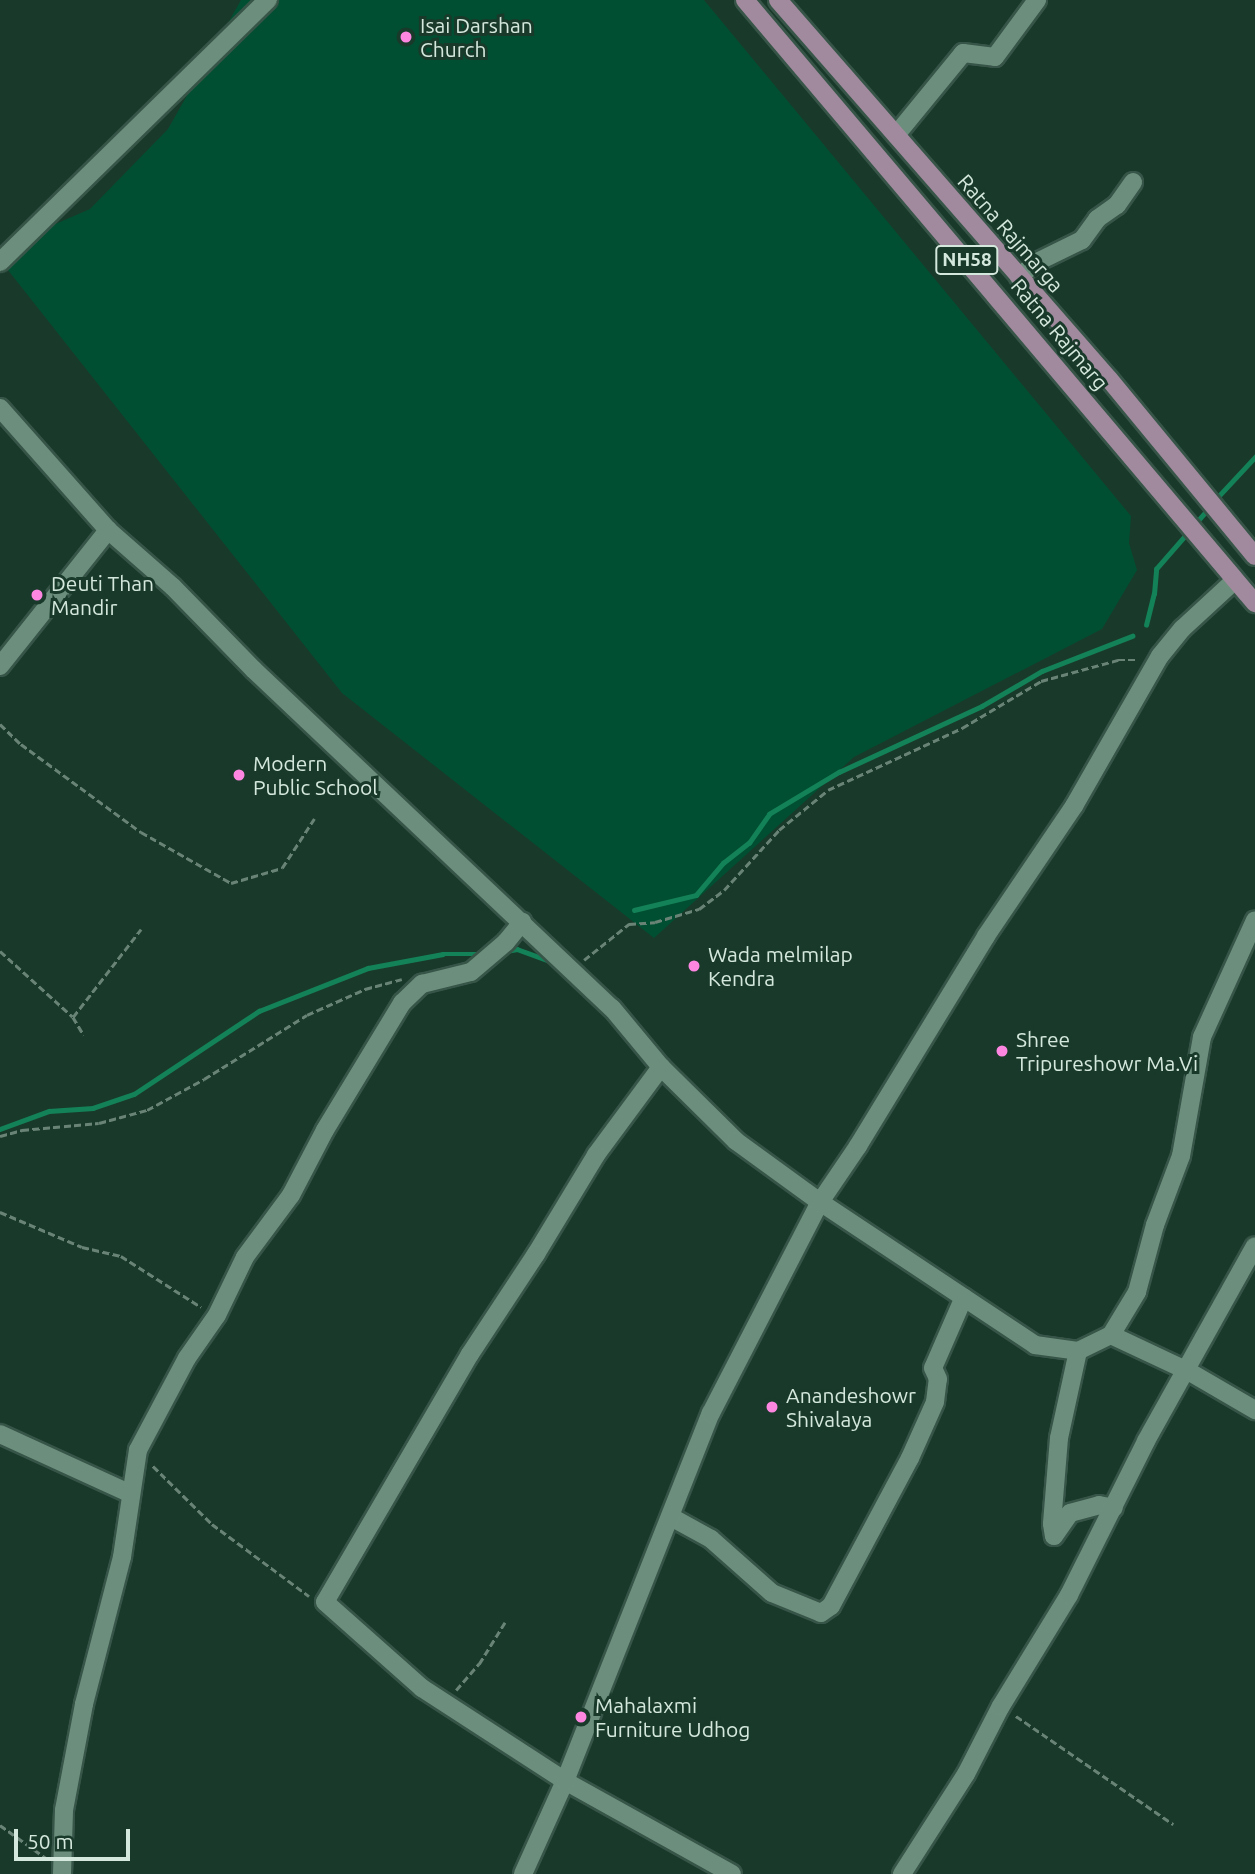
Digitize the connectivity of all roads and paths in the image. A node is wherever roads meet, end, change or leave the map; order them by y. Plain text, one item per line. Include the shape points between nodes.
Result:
1 (268, 0) edge
2 (745, 0) edge
3 (778, 0) edge
4 (1037, 0) edge
5 (896, 135) junction
6 (1133, 183) dead end
7 (0, 262) edge
8 (1020, 277) junction
9 (0, 408) edge
10 (108, 530) junction
11 (1253, 554) edge
12 (1232, 577) junction
13 (1255, 603) edge
14 (1144, 660) dead end
15 (0, 666) edge
16 (0, 724) edge
17 (314, 818) dead end
18 (1255, 920) edge
19 (522, 922) junction
20 (141, 929) dead end
21 (0, 951) edge
22 (570, 970) junction
23 (409, 977) dead end
24 (73, 1017) junction
25 (84, 1035) dead end
26 (661, 1067) junction
27 (0, 1136) edge
28 (820, 1202) junction
29 (0, 1212) edge
30 (1255, 1246) edge
31 (964, 1297) junction
32 (217, 1315) junction
33 (1111, 1335) junction
34 (1078, 1350) junction
35 (1188, 1371) junction
36 (1255, 1410) edge
37 (0, 1434) edge
38 (138, 1450) junction
39 (129, 1493) junction
40 (1114, 1508) junction
41 (671, 1517) junction
42 (325, 1602) junction
43 (505, 1622) dead end
44 (445, 1703) junction
45 (1001, 1706) junction
46 (565, 1781) junction
47 (1173, 1824) dead end
48 (0, 1825) edge
49 (62, 1872) edge
50 (523, 1874) edge
51 (732, 1874) edge
52 (902, 1874) edge

1 - 7 street
2 - 12 main road, Ratna Rajmarg / NH58
3 - 5 main road, Ratna Rajmarga / NH58
4 - 5 street via 995,57 963,53
5 - 8 main road, Ratna Rajmarga / NH58
6 - 8 street via 1082,240 1035,263
8 - 11 main road, Ratna Rajmarga / NH58
9 - 10 street
10 - 15 street
10 - 19 street
12 - 13 main road, Ratna Rajmarg / NH58
12 - 28 street via 1160,656 1074,806 986,936
14 - 22 path via 1118,660 1041,681 962,728 828,790 699,909 629,924
16 - 17 path via 141,832 231,883 282,868
18 - 33 street via 1202,1037 1181,1156 1137,1292
19 - 22 street
19 - 32 street via 471,972 422,984 402,1003 291,1195 245,1257
20 - 24 path
21 - 24 path
22 - 26 street via 612,1008
23 - 27 path via 365,989 306,1015 147,1110 99,1124
24 - 25 path
26 - 28 street via 736,1141
26 - 42 street via 596,1155 470,1354
28 - 31 street
28 - 41 street via 711,1413
29 - 32 path via 82,1247 121,1256 183,1299
30 - 35 street
31 - 34 street via 1035,1345
31 - 41 street via 933,1368 938,1378 935,1402 831,1606 821,1613 772,1593 711,1539
32 - 38 street via 187,1358
33 - 34 street
33 - 35 street
34 - 40 street via 1059,1438 1054,1536 1070,1513 1099,1505
35 - 36 street
35 - 40 street via 1146,1441
37 - 39 street
38 - 39 street
38 - 42 path via 212,1524 306,1595
39 - 49 street via 122,1557 84,1704 64,1810
40 - 45 street via 1069,1595
41 - 46 street
42 - 44 street
43 - 44 path via 479,1664
44 - 46 street
45 - 47 path
45 - 52 street via 966,1774
46 - 50 street
46 - 51 street
48 - 49 path

